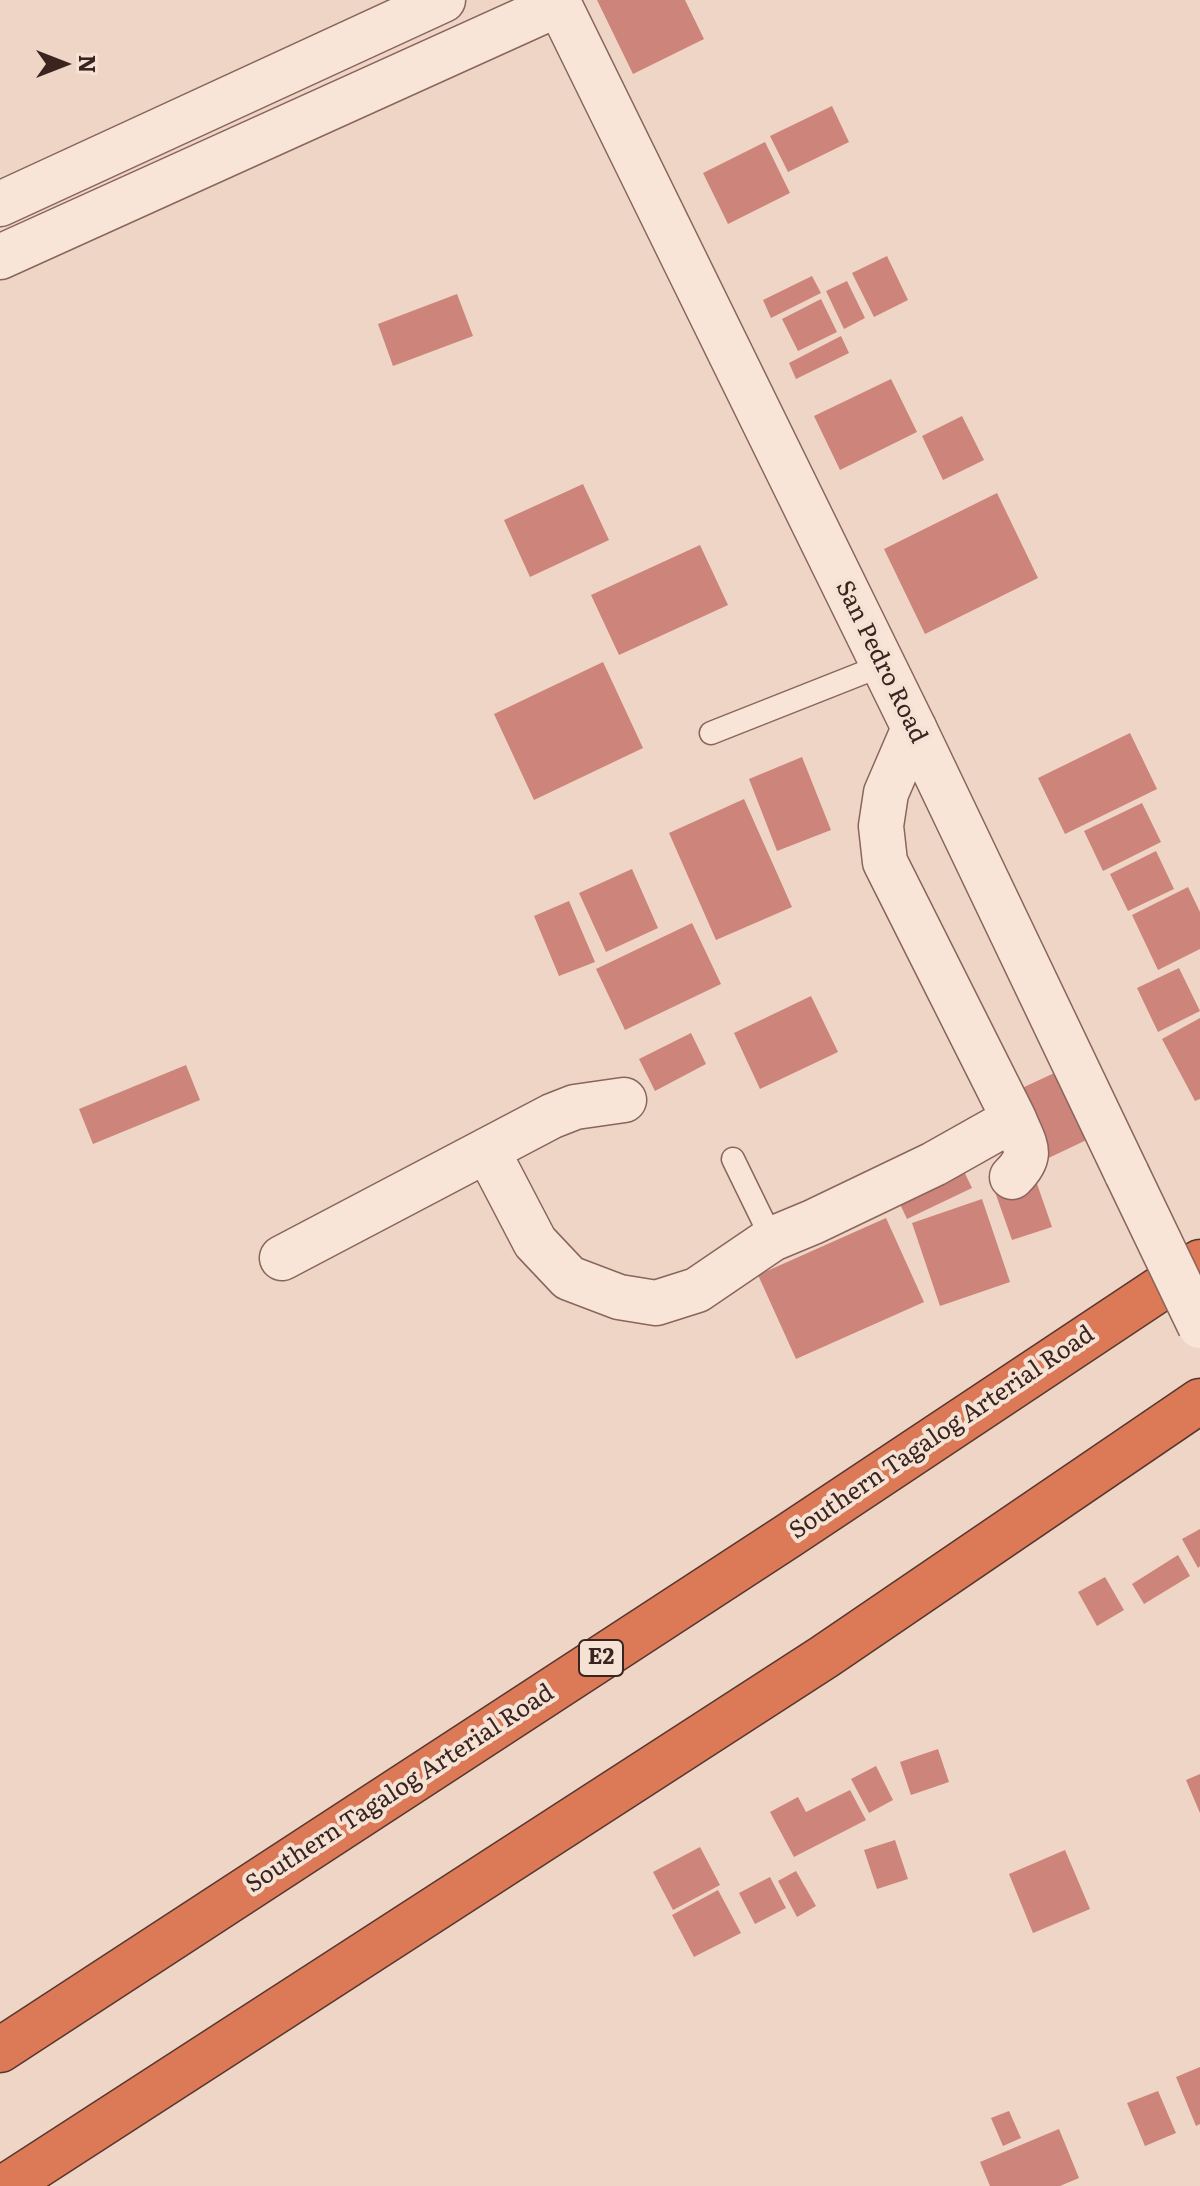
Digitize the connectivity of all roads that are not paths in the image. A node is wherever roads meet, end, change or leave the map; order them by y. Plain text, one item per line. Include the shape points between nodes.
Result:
1 (443, 0) edge
2 (558, 2) edge
3 (0, 204) edge
4 (0, 257) edge
5 (883, 665) junction
6 (914, 728) junction
7 (711, 733) dead end
8 (624, 1100) dead end
9 (1014, 1119) junction
10 (487, 1150) junction
11 (733, 1159) dead end
12 (1012, 1177) dead end
13 (772, 1239) junction
14 (282, 1258) dead end
15 (1200, 1262) edge
16 (1200, 1326) edge
17 (1200, 1401) edge
18 (0, 2050) edge
19 (6, 2186) edge

1 - 3 street
2 - 4 street
2 - 5 street, San Pedro Road
5 - 6 street, San Pedro Road
5 - 7 lane
6 - 9 street via 886,793 881,826 885,862
6 - 16 street, San Pedro Road, bridge
8 - 10 street via 575,1107
9 - 12 street via 1026,1150 1025,1163
9 - 13 street via 934,1164
10 - 13 street via 535,1242 569,1278 619,1297 656,1303 697,1290
10 - 14 street
11 - 13 lane
15 - 18 highway, Southern Tagalog Arterial Road / E2
17 - 19 highway via 824,1657

